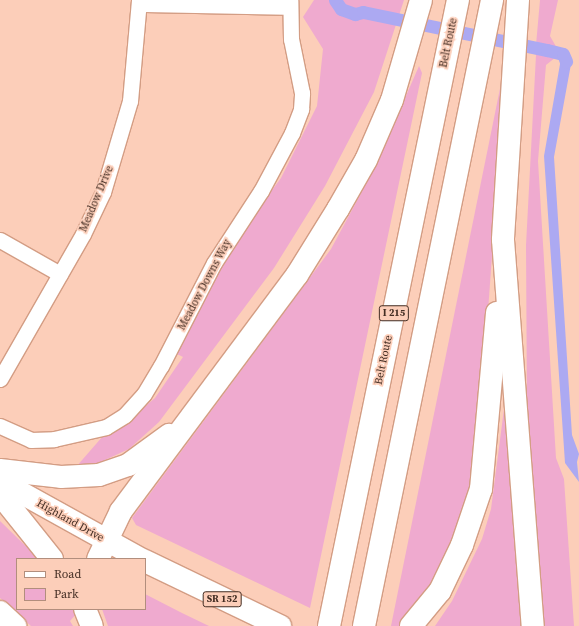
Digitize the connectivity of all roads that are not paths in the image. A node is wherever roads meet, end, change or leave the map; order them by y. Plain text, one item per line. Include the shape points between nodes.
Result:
1 (421, 0) edge
2 (458, 0) edge
3 (492, 0) edge
4 (518, 0) edge
5 (139, 2) edge
6 (290, 3) edge
7 (0, 240) edge
8 (503, 240) junction
9 (60, 274) junction
10 (0, 379) edge
11 (185, 424) junction
12 (0, 426) edge
13 (0, 470) edge
14 (0, 482) edge
15 (0, 494) edge
16 (102, 550) edge
17 (51, 558) edge
18 (137, 558) edge
19 (146, 561) edge
20 (86, 610) edge
21 (93, 610) edge
22 (0, 612) edge
23 (273, 623) edge
24 (15, 626) edge
25 (94, 626) edge
26 (329, 626) edge
27 (364, 626) edge
28 (411, 626) edge
29 (533, 626) edge

1 - 11 main road via 392,100 366,160 297,275
2 - 26 main road, Belt Route / I 215
3 - 27 main road, I 215
4 - 8 main road
5 - 6 street
5 - 9 street, Meadow Drive via 130,101 117,149 103,192
6 - 12 street, Meadow Downs Way via 293,47 302,93 301,109 292,133 261,191 214,263 171,348 144,394 125,415 106,426 54,440 30,440
7 - 9 street
8 - 28 main road via 481,489 462,545 440,591
8 - 29 main road
9 - 10 street, Meadow Drive
11 - 13 main road via 128,465 99,475 61,477
11 - 16 main road via 121,512
14 - 16 main road, Highland Drive
15 - 17 main road
16 - 18 main road, Highland Drive
19 - 23 main road, SR 152
20 - 25 main road
21 - 25 main road
22 - 24 main road

